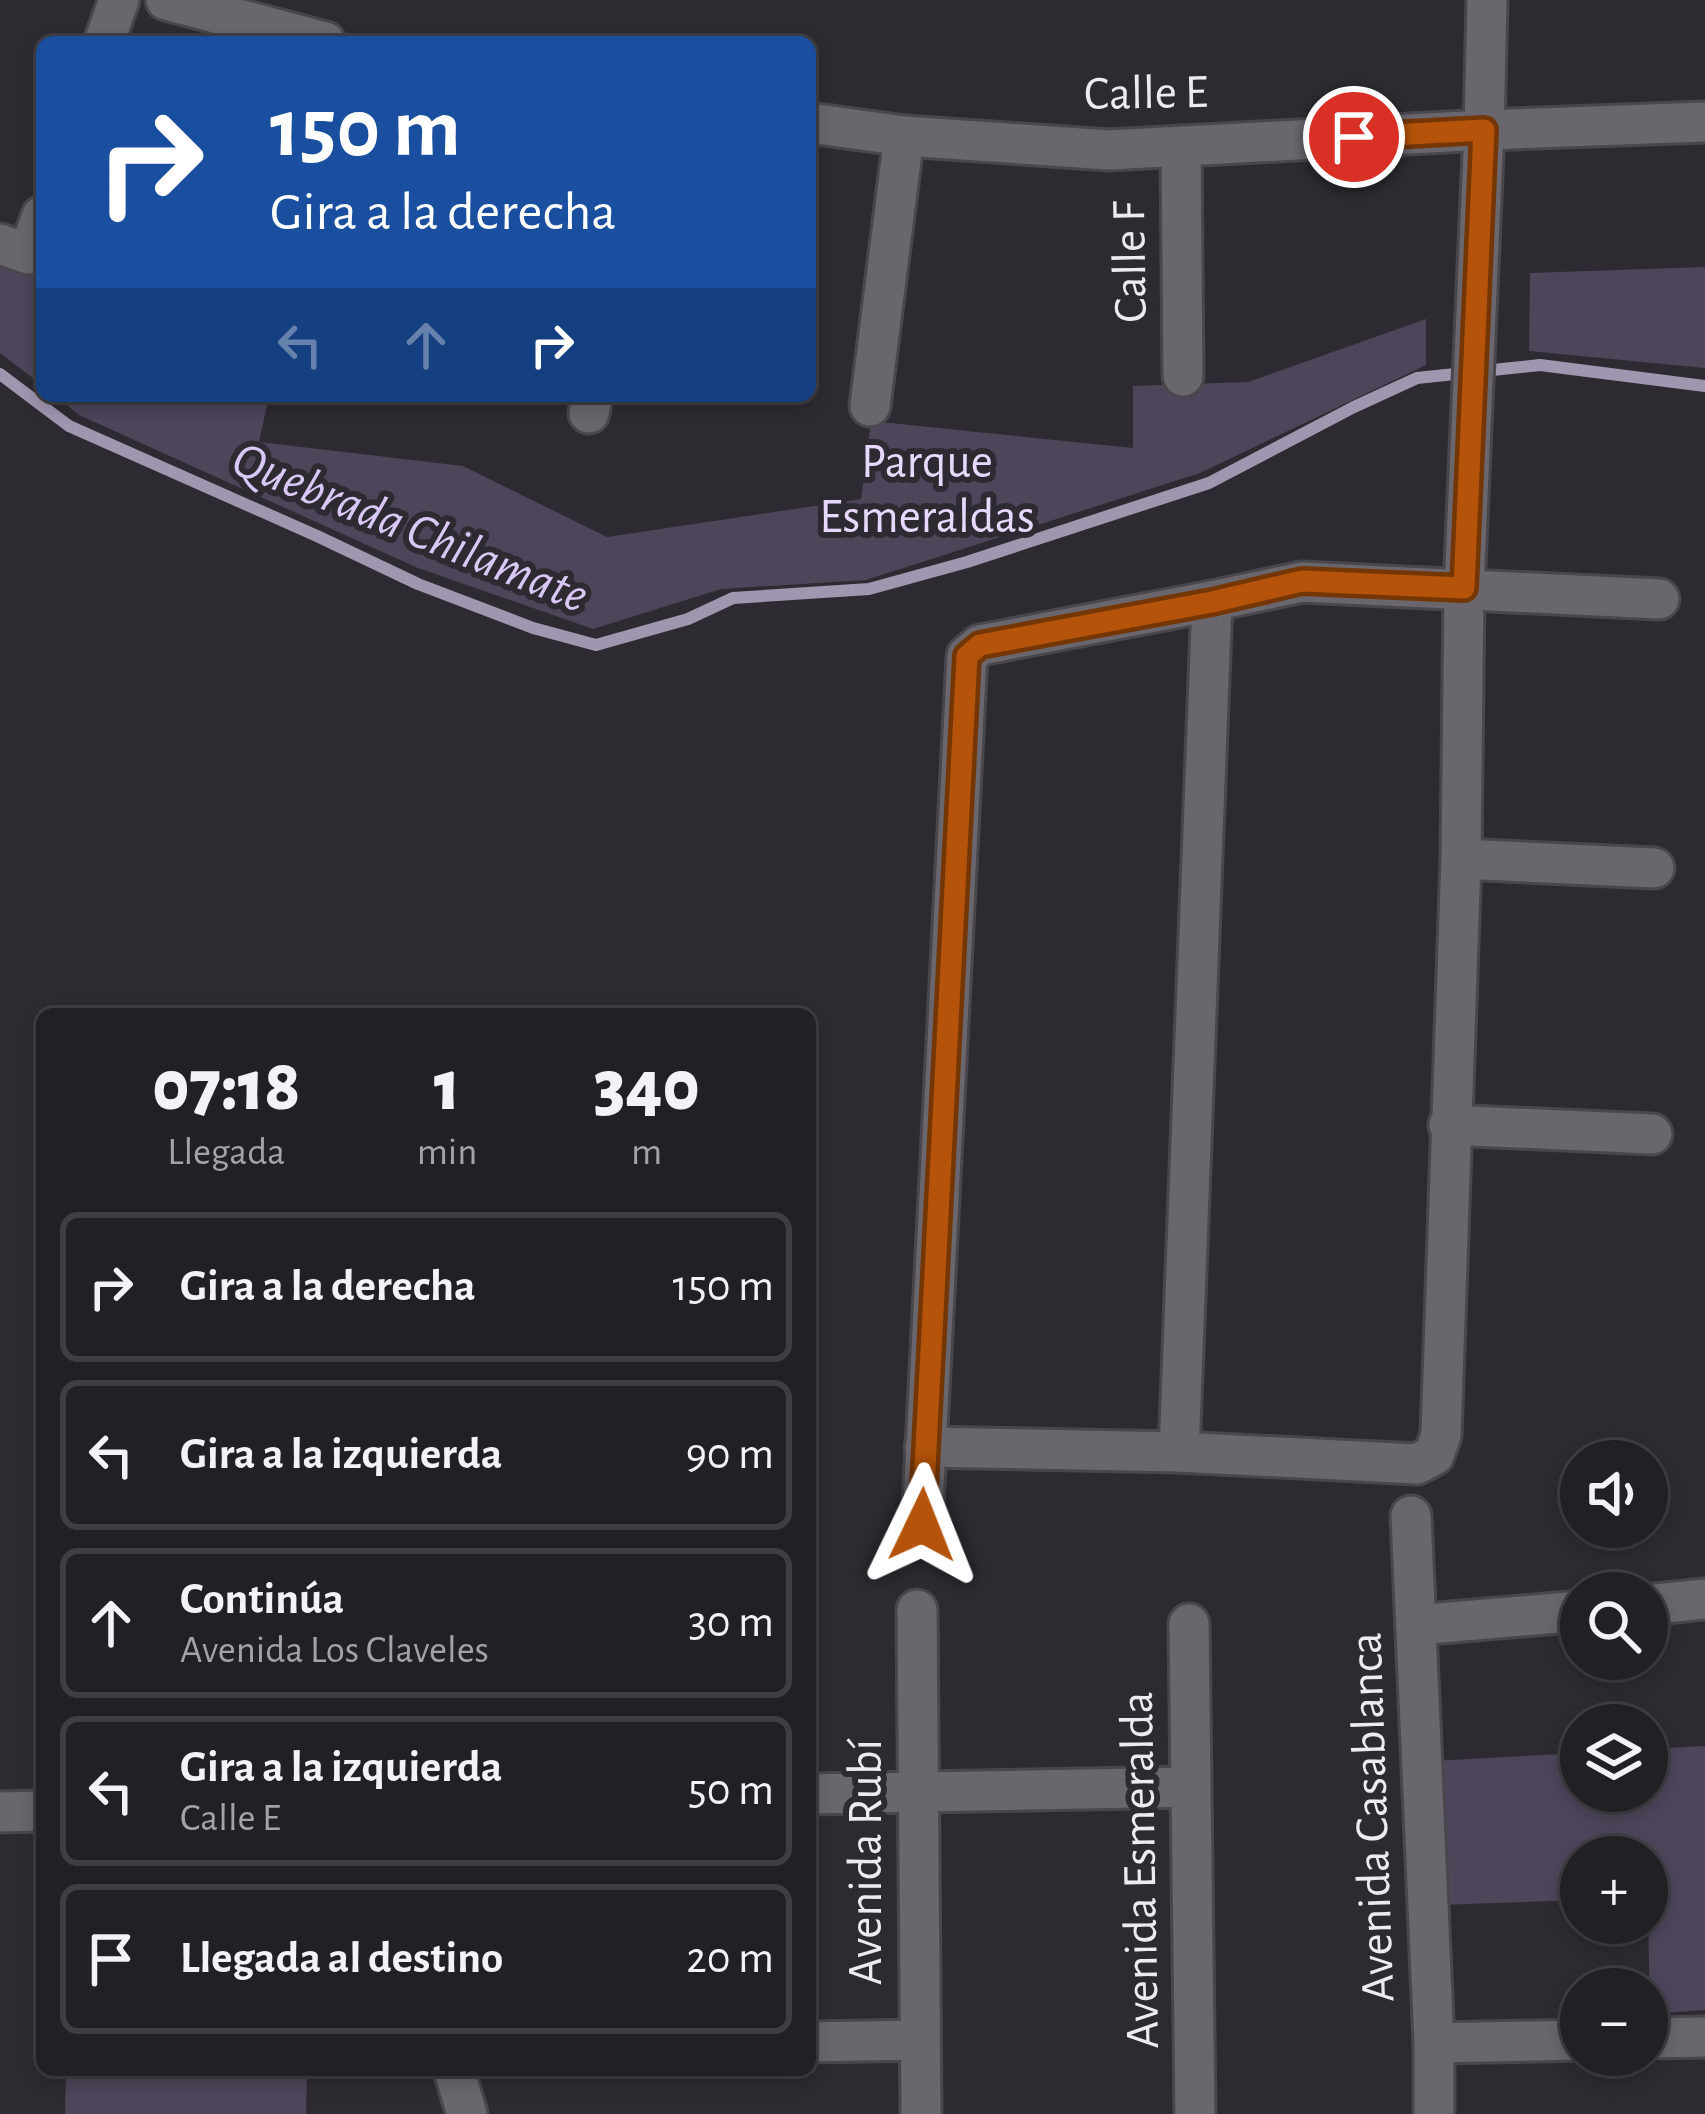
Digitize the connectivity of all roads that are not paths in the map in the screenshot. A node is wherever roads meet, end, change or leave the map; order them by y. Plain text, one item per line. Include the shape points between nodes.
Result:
1 (119, 0) edge
2 (166, 0) edge
3 (1487, 0) edge
4 (106, 36) edge
5 (302, 36) edge
6 (1705, 122) edge
7 (816, 124) edge
8 (1484, 130) junction
9 (904, 136) junction
10 (1181, 146) junction
11 (36, 223) edge
12 (14, 249) edge
13 (1184, 376) dead end
14 (870, 406) dead end
15 (1464, 588) junction
16 (1659, 599) dead end
17 (1212, 602) junction
18 (1461, 859) junction
19 (1654, 868) dead end
20 (1450, 1125) junction
21 (1652, 1134) dead end
22 (925, 1447) junction
23 (1179, 1452) junction
24 (1411, 1516) dead end
25 (922, 1525) dead end
26 (1705, 1599) edge
27 (1668, 1603) edge
28 (917, 1610) dead end
29 (1560, 1613) edge
30 (1189, 1624) dead end
31 (1416, 1625) junction
32 (1190, 1787) junction
33 (918, 1792) junction
34 (816, 1794) edge
35 (36, 1811) edge
36 (0, 1812) edge
37 (1705, 2037) edge
38 (1668, 2038) edge
39 (919, 2040) junction
40 (1560, 2040) edge
41 (816, 2042) edge
42 (1434, 2043) junction
43 (456, 2076) edge
44 (467, 2114) edge
45 (921, 2114) edge
46 (1196, 2114) edge
47 (1435, 2114) edge

1 - 4 street
2 - 5 street
3 - 8 street
6 - 8 street, Calle E
7 - 9 street, Calle E
8 - 10 street, Calle E
8 - 15 street
9 - 10 street, Calle E via 1109,151
9 - 14 street
10 - 13 street, Calle F
11 - 12 street
15 - 16 street
15 - 17 street via 1302,581
15 - 18 street
17 - 22 street via 980,645 967,656
17 - 23 street
18 - 19 street
18 - 20 street
20 - 21 street
20 - 23 street via 1441,1435 1434,1455 1417,1464
22 - 23 street
22 - 25 street
24 - 31 street, Avenida Casablanca
26 - 27 street
28 - 33 street, Avenida Rubí
29 - 31 street
30 - 32 street, Avenida Esmeralda
31 - 42 street, Avenida Casablanca
32 - 33 street
32 - 46 street, Avenida Esmeralda
33 - 34 street
33 - 39 street, Avenida Rubí
35 - 36 street
37 - 38 street
39 - 41 street
39 - 45 street, Avenida Rubí
40 - 42 street
42 - 47 street, Avenida Casablanca
43 - 44 street

